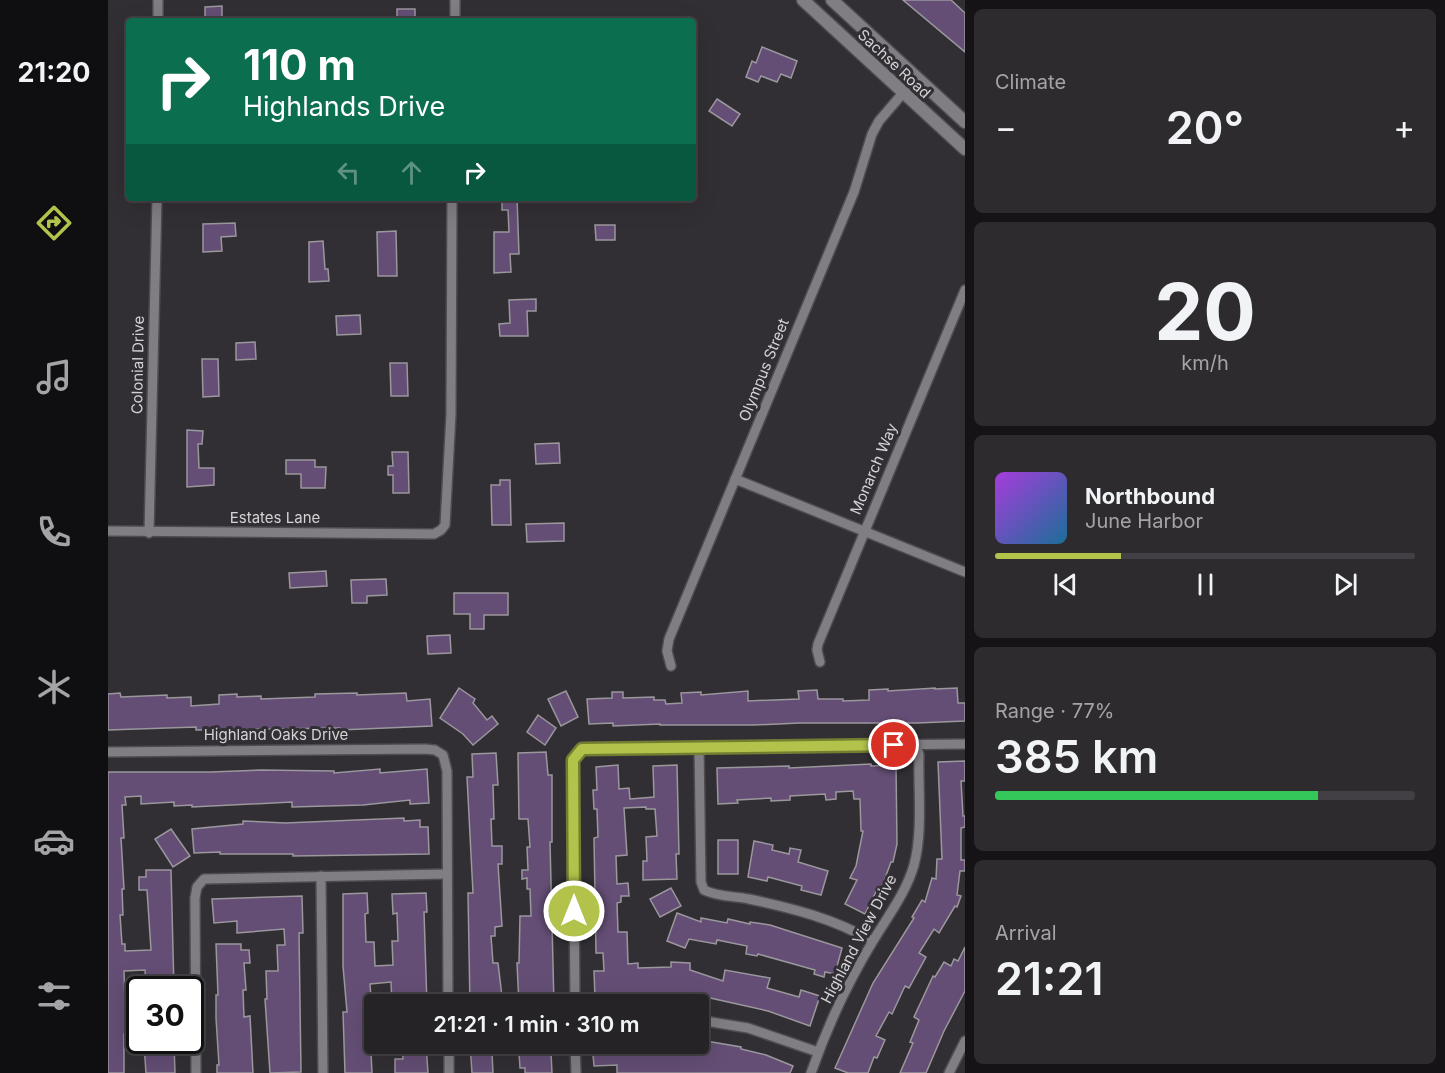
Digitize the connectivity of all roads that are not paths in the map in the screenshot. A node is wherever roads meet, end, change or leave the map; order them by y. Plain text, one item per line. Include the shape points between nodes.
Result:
1 (158, 0) edge
2 (455, 0) edge
3 (803, 0) edge
4 (832, 0) edge
5 (158, 18) edge
6 (455, 18) edge
7 (903, 93) junction
8 (965, 122) edge
9 (965, 149) edge
10 (157, 201) edge
11 (452, 201) edge
12 (965, 290) edge
13 (962, 303) edge
14 (735, 479) junction
15 (108, 531) edge
16 (864, 532) junction
17 (149, 533) junction
18 (965, 572) edge
19 (820, 662) dead end
20 (671, 666) dead end
21 (965, 744) edge
22 (916, 745) junction
23 (699, 746) junction
24 (108, 752) edge
25 (446, 874) junction
26 (321, 876) junction
27 (872, 941) junction
28 (448, 994) edge
29 (575, 994) edge
30 (709, 1022) edge
31 (965, 1041) edge
32 (818, 1052) junction
33 (449, 1054) edge
34 (575, 1054) edge
35 (196, 1073) edge
36 (323, 1073) edge
37 (449, 1073) edge
38 (576, 1073) edge
39 (811, 1073) edge
40 (949, 1073) edge

1 - 5 street
2 - 6 street
3 - 7 main road, Sachse Road
4 - 8 main road, Sachse Road
7 - 9 main road, Sachse Road
7 - 14 street, Olympus Street via 884,113 872,134 854,192
10 - 17 street, Colonial Drive
11 - 17 street, Estates Lane via 451,414 445,525 441,530 434,534
12 - 13 street, Monarch Way
13 - 16 street, Monarch Way
14 - 16 street
14 - 20 street, Olympus Street via 669,639
15 - 17 street, Estates Lane
16 - 18 street
16 - 19 street, Monarch Way via 818,644
21 - 22 street
22 - 23 street
22 - 27 street, Highland View Drive via 919,756 915,864 904,892
23 - 27 street via 700,882 704,890 790,909 843,926
23 - 29 street via 582,749 573,760
24 - 25 street, Highland Oaks Drive via 435,750 443,755 447,771
25 - 26 street
25 - 28 street
26 - 35 street via 215,878 198,884
26 - 36 street
27 - 32 street, Highland View Drive
30 - 32 street via 748,1028
31 - 40 street
32 - 39 street, Highland View Drive
33 - 37 street
34 - 38 street

